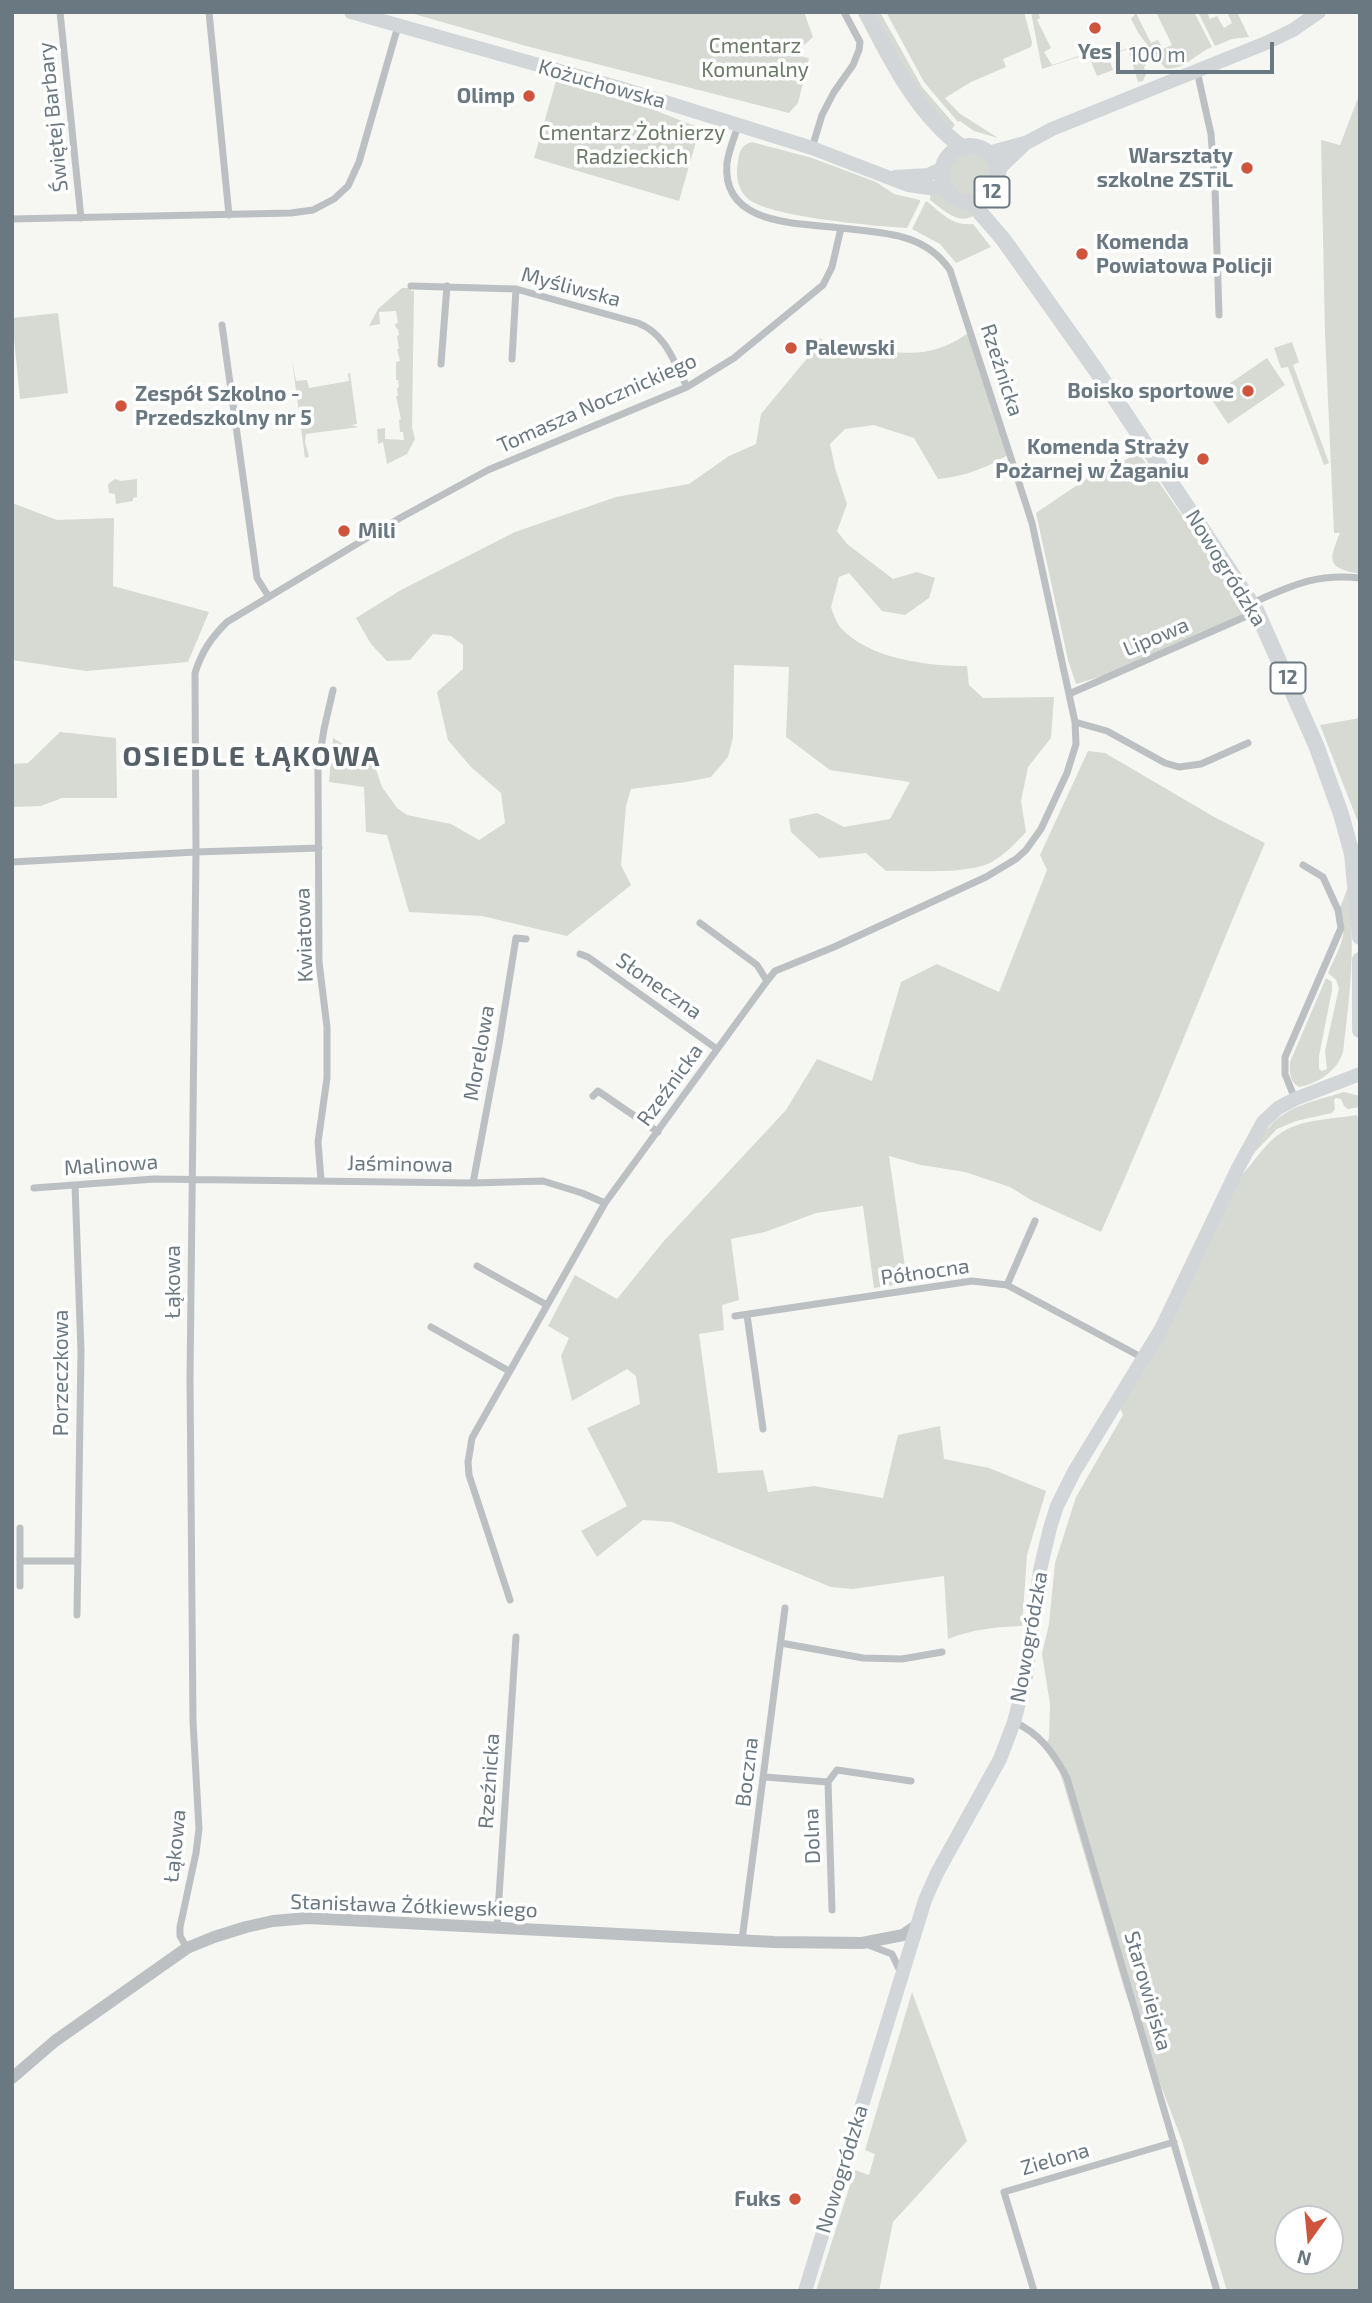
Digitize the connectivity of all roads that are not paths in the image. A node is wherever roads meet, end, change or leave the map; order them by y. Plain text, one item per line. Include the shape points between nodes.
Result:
1 (60, 12) edge
2 (209, 12) edge
3 (351, 12) edge
4 (844, 12) edge
5 (866, 12) edge
6 (1318, 12) edge
7 (398, 26) junction
8 (1198, 71) junction
9 (738, 126) junction
10 (1028, 142) junction
11 (811, 148) junction
12 (988, 153) junction
13 (952, 158) junction
14 (998, 173) junction
15 (890, 177) junction
16 (946, 187) junction
17 (992, 191) junction
18 (971, 202) junction
19 (229, 215) junction
20 (81, 218) junction
21 (12, 219) edge
22 (841, 228) junction
23 (1003, 239) junction
24 (411, 286) dead end
25 (447, 286) junction
26 (516, 289) junction
27 (1219, 315) dead end
28 (222, 325) dead end
29 (512, 359) dead end
30 (441, 364) dead end
31 (687, 387) junction
32 (1360, 578) edge
33 (269, 597) junction
34 (1254, 608) junction
35 (227, 622) joint
36 (333, 690) dead end
37 (1069, 694) junction
38 (1075, 722) junction
39 (1248, 743) dead end
40 (319, 848) junction
41 (195, 852) junction
42 (12, 862) edge
43 (1303, 865) dead end
44 (700, 923) dead end
45 (1360, 937) edge
46 (526, 939) dead end
47 (580, 954) dead end
48 (1360, 960) edge
49 (767, 981) junction
50 (1360, 1030) edge
51 (717, 1049) junction
52 (1360, 1074) edge
53 (593, 1097) dead end
54 (1295, 1099) junction
55 (658, 1132) junction
56 (191, 1179) junction
57 (321, 1180) junction
58 (473, 1183) junction
59 (75, 1185) junction
60 (34, 1188) dead end
61 (605, 1203) junction
62 (1035, 1221) dead end
63 (477, 1266) dead end
64 (1007, 1285) junction
65 (547, 1305) junction
66 (747, 1315) junction
67 (736, 1316) dead end
68 (431, 1327) dead end
69 (1144, 1358) junction
70 (509, 1371) junction
71 (762, 1429) dead end
72 (20, 1528) dead end
73 (20, 1561) junction
74 (78, 1561) junction
75 (20, 1586) dead end
76 (510, 1600) dead end
77 (785, 1608) dead end
78 (77, 1615) dead end
79 (516, 1637) dead end
80 (781, 1643) junction
81 (942, 1652) dead end
82 (1014, 1722) junction
83 (765, 1777) junction
84 (911, 1781) dead end
85 (828, 1782) junction
86 (832, 1910) dead end
87 (916, 1926) junction
88 (497, 1927) junction
89 (742, 1940) junction
90 (862, 1943) junction
91 (187, 1948) junction
92 (901, 1974) junction
93 (12, 2078) edge
94 (1174, 2142) junction
95 (805, 2291) edge
96 (1034, 2291) edge
97 (1217, 2291) edge

1 - 20 street, Świętej Barbary
2 - 19 street
3 - 7 main road, Kożuchowska
4 - 11 street via 860,42 859,50 828,103
5 - 13 main road, 12
6 - 8 main road via 1284,35
7 - 9 main road, Kożuchowska
7 - 19 street via 348,186 334,200 313,210
8 - 10 main road
8 - 27 street via 1215,188
9 - 11 main road, Kożuchowska
9 - 22 street via 727,163 728,181 742,205 773,220
10 - 12 main road
10 - 14 main road
11 - 15 main road, Kożuchowska
12 - 13 main road, 12 via 976,147
12 - 14 main road, 12
13 - 15 main road, Kożuchowska via 928,175
13 - 16 main road, 12 via 943,178
14 - 17 main road, 12
15 - 16 main road, Kożuchowska via 916,187
16 - 18 main road, 12 via 956,198
17 - 18 main road, 12
17 - 23 main road, Nowogródzka / 12
18 - 23 main road, Nowogródzka / 12
19 - 20 street
20 - 21 street
22 - 31 street, Tomasza Nocznickiego via 823,285 734,358
22 - 37 street, Rzeźnicka via 921,243 950,270 1032,523
23 - 34 main road, Nowogródzka / 12
24 - 25 street, Myśliwska
25 - 26 street, Myśliwska
25 - 30 street
26 - 29 street
26 - 31 street, Myśliwska via 652,328
28 - 33 street via 254,561 257,578
31 - 33 street, Tomasza Nocznickiego via 488,470
32 - 34 street, Lipowa via 1315,578 1287,587
33 - 35 street, Tomasza Nocznickiego
34 - 37 street, Lipowa
34 - 45 main road, Nowogródzka / 12 via 1341,814 1352,854
35 - 41 street, Łąkowa via 211,638 195,673
36 - 40 street, Kwiatowa via 318,769
37 - 38 street, Rzeźnicka
38 - 39 street via 1107,731 1180,767 1201,764
38 - 49 street, Rzeźnicka via 1076,744 1067,773 1034,840 1016,859 986,877 775,971
40 - 41 street
40 - 57 street, Kwiatowa via 319,962 327,1027 327,1078 318,1142
41 - 42 street
41 - 56 street, Łąkowa
43 - 54 street via 1323,877 1341,928 1285,1057 1285,1074
44 - 49 street via 757,965
46 - 58 street, Morelowa via 516,938
47 - 51 street, Słoneczna
48 - 50 main road
49 - 51 street, Rzeźnicka
51 - 55 street, Rzeźnicka
52 - 54 main road, Nowogródzka
53 - 55 street via 598,1091
54 - 69 main road, Nowogródzka via 1263,1122
55 - 61 street, Rzeźnicka
56 - 57 street, Jaśminowa
56 - 59 street, Malinowa
56 - 91 street, Łąkowa via 192,1645 198,1829 180,1927
57 - 58 street, Jaśminowa
58 - 61 street, Jaśminowa via 543,1181
59 - 60 street, Malinowa
59 - 74 street, Porzeczkowa via 81,1351
61 - 65 street, Rzeźnicka
62 - 64 street
63 - 65 street
64 - 66 street, Północna via 972,1282
64 - 69 street, Północna
65 - 70 street, Rzeźnicka
66 - 67 street, Północna
66 - 71 street
68 - 70 street
69 - 82 main road, Nowogródzka via 1057,1506
70 - 76 street, Rzeźnicka via 475,1429 468,1462
72 - 73 street
73 - 74 street
73 - 75 street
74 - 78 street, Porzeczkowa
77 - 80 street, Boczna
79 - 88 street, Rzeźnicka
80 - 81 street via 863,1658 902,1659
80 - 83 street, Boczna
82 - 87 main road, Nowogródzka via 1000,1759 937,1872
82 - 94 street, Starowiejska via 1041,1739 1067,1778
83 - 85 street, Dolna
83 - 89 street, Boczna
84 - 85 street via 837,1770
85 - 86 street, Dolna
87 - 90 street, Stanisława Żółkiewskiego via 903,1936
87 - 92 main road, Nowogródzka
88 - 89 street, Stanisława Żółkiewskiego
88 - 91 street, Stanisława Żółkiewskiego via 308,1918 246,1927
89 - 90 street, Stanisława Żółkiewskiego
90 - 92 street, Stanisława Żółkiewskiego via 892,1954
91 - 93 street, Stanisława Żółkiewskiego via 55,2041
92 - 95 main road, Nowogródzka
94 - 96 street, Zielona via 1004,2192
94 - 97 street, Starowiejska

